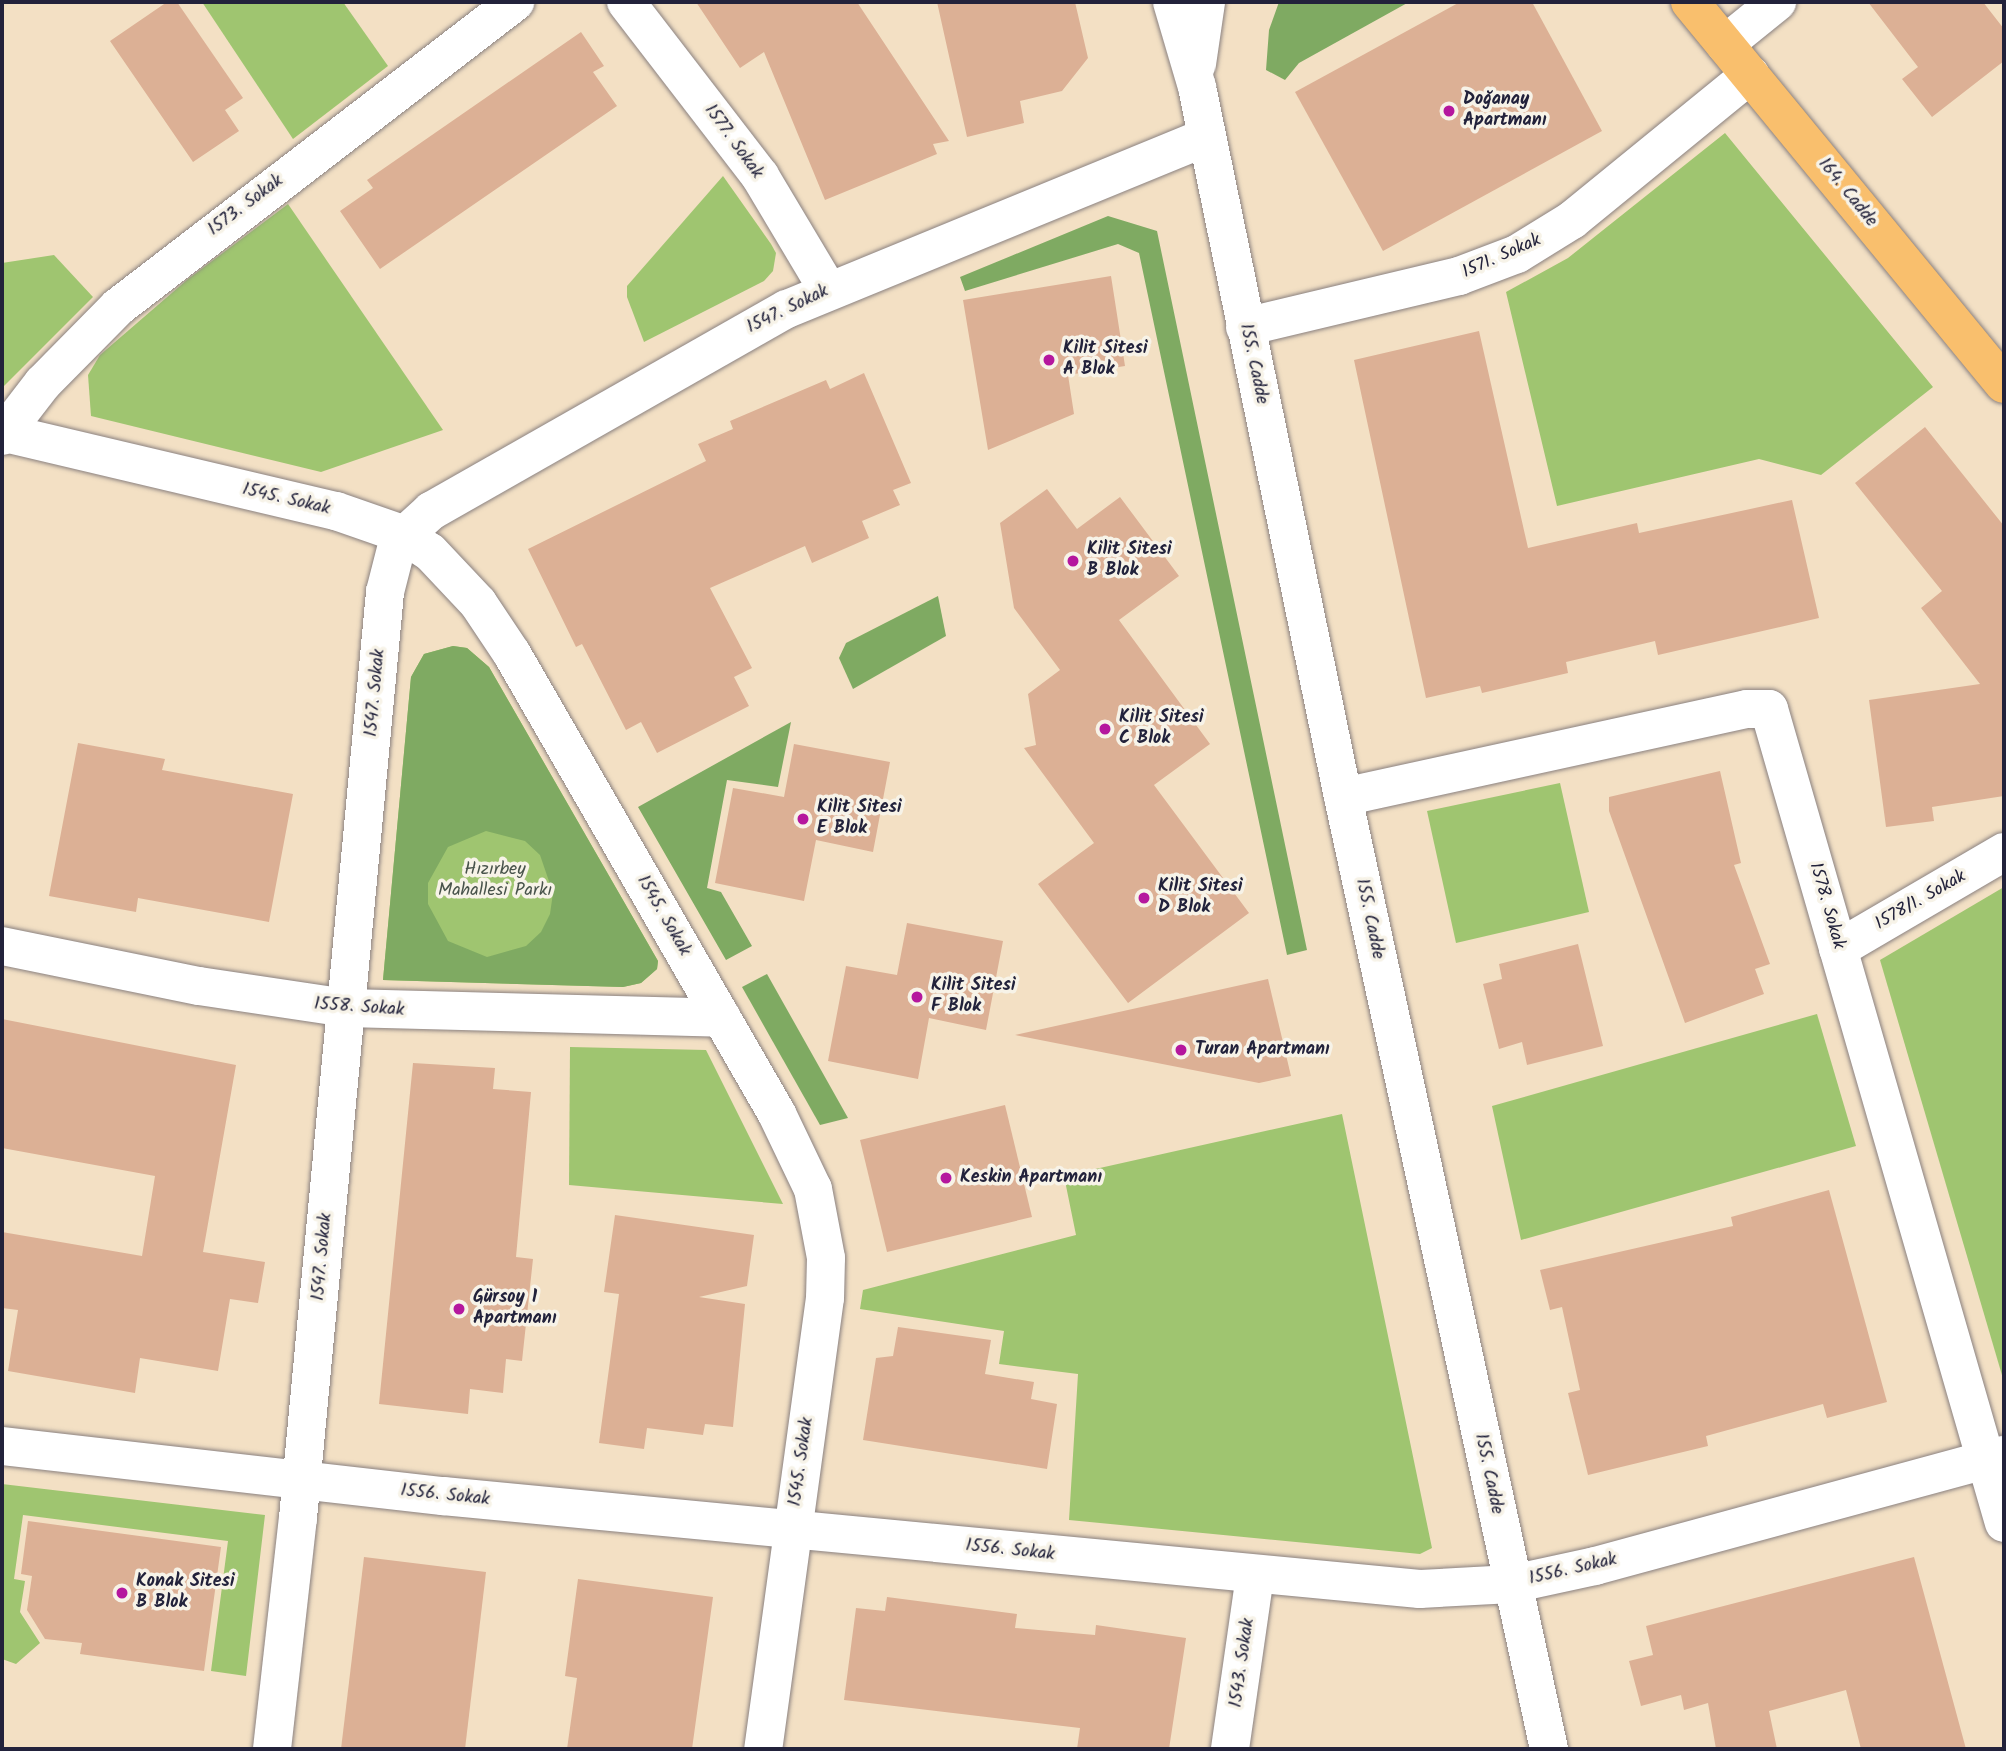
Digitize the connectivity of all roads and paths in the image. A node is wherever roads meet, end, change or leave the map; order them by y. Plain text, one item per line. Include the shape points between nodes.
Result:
1 (515, 2) edge
2 (626, 2) edge
3 (1172, 2) edge
4 (1206, 2) edge
5 (1690, 2) edge
6 (1777, 2) edge
7 (1725, 44) junction
8 (1750, 75) junction
9 (1198, 88) junction
10 (1206, 137) junction
11 (828, 290) junction
12 (1245, 327) junction
13 (2004, 384) edge
14 (3, 434) edge
15 (402, 534) junction
16 (1343, 797) junction
17 (2004, 852) edge
18 (2, 946) edge
19 (1838, 949) junction
20 (346, 1008) junction
21 (722, 1018) junction
22 (2, 1446) edge
23 (1996, 1459) edge
24 (302, 1481) junction
25 (2004, 1523) edge
26 (793, 1530) junction
27 (1255, 1576) junction
28 (1512, 1584) junction
29 (272, 1749) edge
30 (763, 1749) edge
31 (1230, 1749) edge
32 (1549, 1749) edge

1 - 14 street, 1573. Sokak via 118,306 43,383
2 - 11 street, 1577. Sokak via 760,177
3 - 9 street, 155. Cadde
4 - 9 street, 155. Cadde via 1199,28
5 - 7 main road, 164. Cadde
6 - 7 street
7 - 8 main road, 164. Cadde
8 - 12 street, 1571. Sokak via 1572,220 1517,254 1460,276
8 - 13 main road, 164. Cadde
9 - 10 street, 155. Cadde
10 - 11 street, 1547. Sokak
10 - 12 street, 155. Cadde
11 - 15 street, 1547. Sokak via 643,388 431,511
12 - 16 street, 155. Cadde
14 - 15 street, 1545. Sokak via 336,511
15 - 20 street, 1547. Sokak via 392,555 385,592
15 - 21 street, 1545. Sokak via 456,577 495,626
16 - 19 street, 1578. Sokak via 1747,709 1769,709
16 - 28 street, 155. Cadde
17 - 19 street, 1578/1. Sokak
18 - 20 street, 1558. Sokak via 199,986
19 - 23 street, 1578. Sokak
20 - 21 street, 1558. Sokak
20 - 24 street, 1547. Sokak
21 - 26 street, 1545. Sokak via 798,1154 822,1224 825,1298
22 - 24 street, 1556. Sokak
23 - 25 street, 1578. Sokak
23 - 28 street, 1556. Sokak
24 - 26 street, 1556. Sokak
24 - 29 street, 1547. Sokak
26 - 27 street, 1556. Sokak
26 - 30 street, 1545. Sokak
27 - 28 street, 1556. Sokak via 1420,1589
27 - 31 street, 1543. Sokak
28 - 32 street, 155. Cadde

